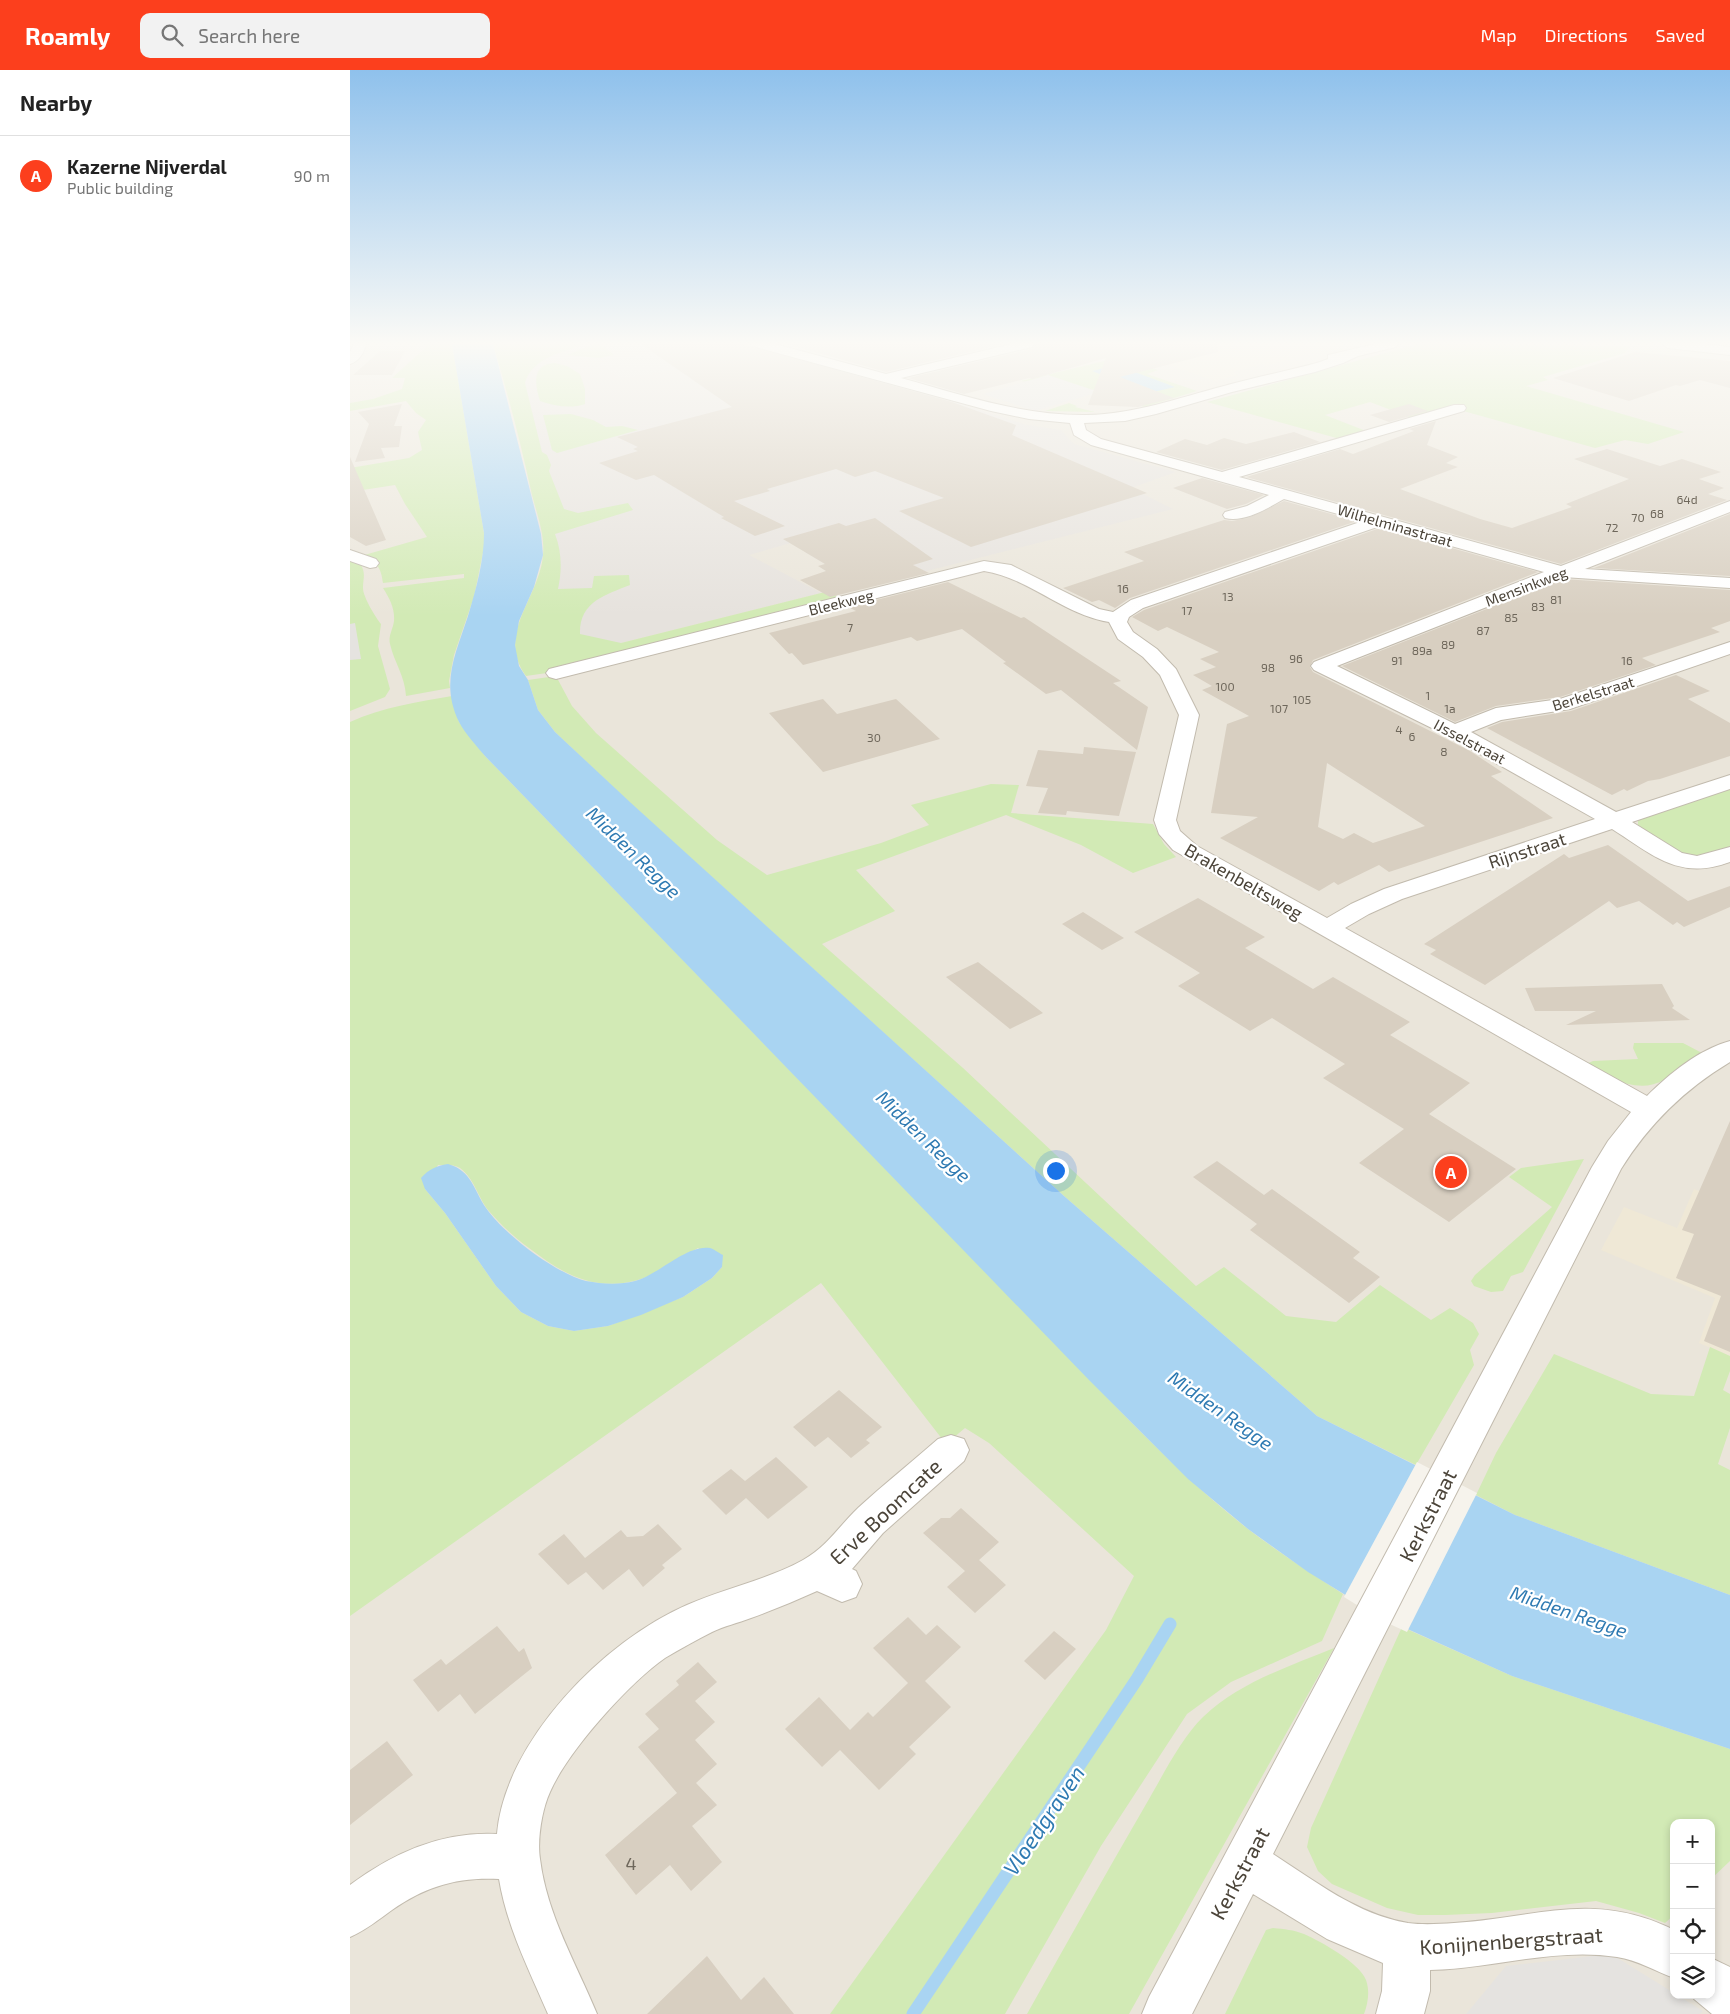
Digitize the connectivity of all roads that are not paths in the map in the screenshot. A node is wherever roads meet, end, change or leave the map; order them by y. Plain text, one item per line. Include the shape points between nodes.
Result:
1 (1083, 435) edge
2 (1367, 435) edge
3 (1222, 477) junction
4 (1283, 494) junction
5 (1730, 506) edge
6 (1231, 515) dead end
7 (1380, 521) junction
8 (350, 556) edge
9 (370, 563) dead end
10 (1562, 572) junction
11 (1730, 583) edge
12 (1119, 618) junction
13 (1730, 648) edge
14 (1321, 666) joint
15 (556, 673) dead end
16 (1455, 732) junction
17 (1730, 782) edge
18 (1615, 821) junction
19 (1730, 854) edge
20 (1328, 928) junction
21 (1730, 1050) edge
22 (1648, 1109) junction
23 (951, 1450) dead end
24 (517, 1857) junction
25 (1245, 1862) junction
26 (350, 1914) edge
27 (1407, 1946) junction
28 (1672, 1954) edge
29 (1715, 1985) edge
30 (1730, 1998) edge
31 (573, 2014) edge
32 (1166, 2014) edge
33 (1400, 2014) edge

1 - 3 street, Wilhelminastraat
2 - 3 street
3 - 4 street, Wilhelminastraat
4 - 6 street via 1253,509
4 - 7 street, Wilhelminastraat
5 - 10 street, Mensinkweg
7 - 10 street, Wilhelminastraat
7 - 12 street via 1137,604
8 - 9 street
10 - 11 street, Wilhelminastraat
10 - 14 street, Mensinkweg
12 - 15 street, Bleekweg via 1098,616 1005,569 984,566
12 - 20 street, Brakenbeltsweg via 1119,626 1125,635 1169,672 1189,715 1165,820 1170,834 1189,851
13 - 16 street, Berkelstraat via 1563,705 1496,714
14 - 16 street, IJsselstraat
16 - 18 street, IJsselstraat
17 - 18 street, Rijnstraat
18 - 19 street, IJsselstraat via 1666,855 1680,860 1705,862
18 - 20 street, Rijnstraat via 1393,894
20 - 22 street, Brakenbeltsweg
21 - 22 street, Kerkstraat via 1678,1084
22 - 25 street, Kerkstraat via 1607,1167
23 - 24 street, Erve Boomcate via 870,1521 841,1555 830,1578 776,1591 700,1618 651,1645 614,1675 549,1751 530,1784 520,1818
24 - 26 street via 445,1859 414,1869
24 - 31 street, Erve Boomcate via 526,1904 537,1935
25 - 27 street, Konijnenbergstraat via 1370,1936
25 - 32 street, Kerkstraat
27 - 28 street, Konijnenbergstraat via 1464,1947 1579,1930 1638,1937
27 - 33 street via 1406,1991
29 - 30 street

